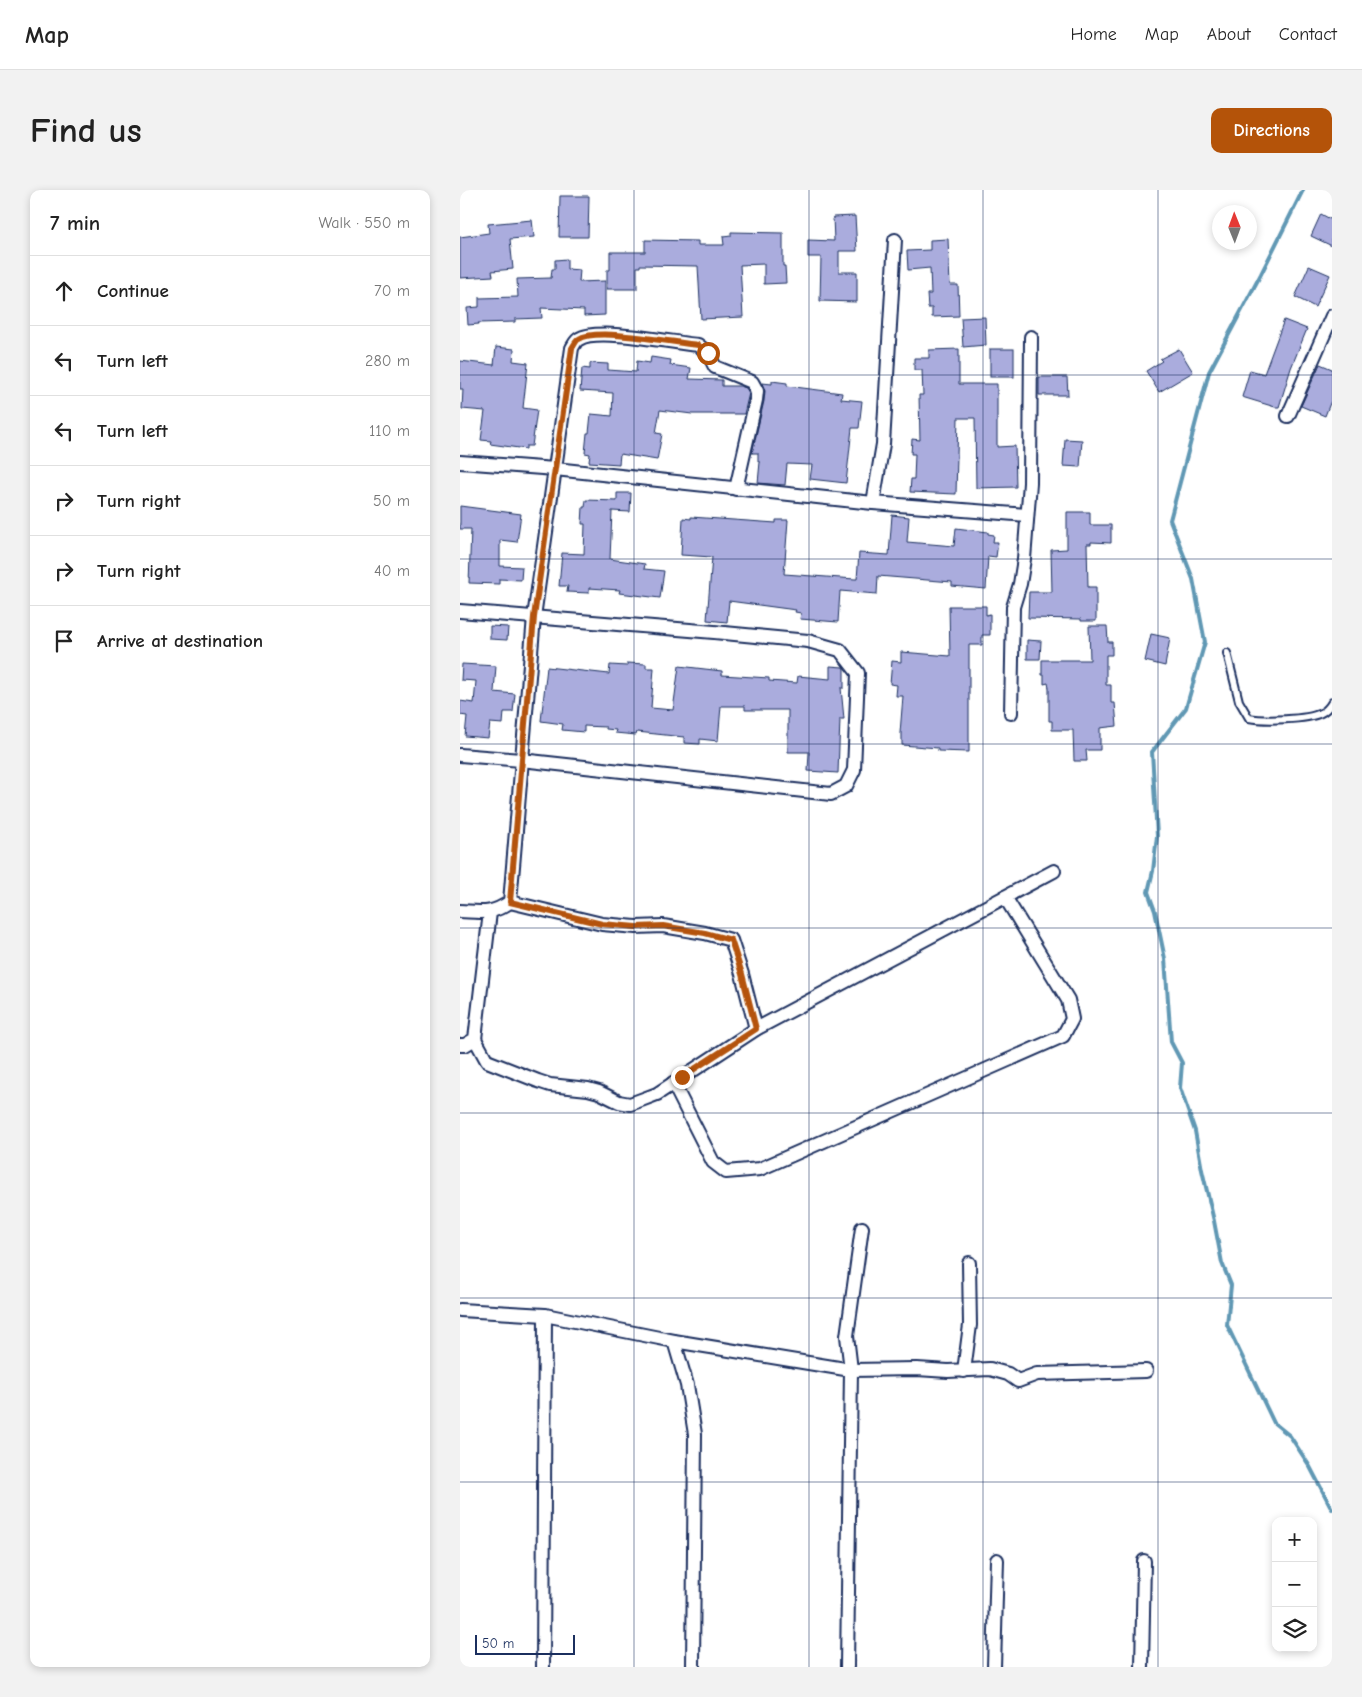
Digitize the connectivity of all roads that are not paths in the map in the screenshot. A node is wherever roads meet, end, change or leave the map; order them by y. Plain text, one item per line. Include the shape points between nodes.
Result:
1 (895, 240) dead end
2 (1332, 316) edge
3 (1031, 337) dead end
4 (1288, 416) dead end
5 (460, 462) edge
6 (555, 469) junction
7 (736, 489) junction
8 (873, 503) junction
9 (1027, 514) junction
10 (460, 611) edge
11 (534, 617) junction
12 (1227, 653) dead end
13 (1332, 702) edge
14 (1011, 713) dead end
15 (460, 755) edge
16 (521, 760) junction
17 (1054, 871) dead end
18 (1005, 897) junction
19 (510, 902) junction
20 (460, 911) edge
21 (490, 912) junction
22 (756, 1029) junction
23 (475, 1039) junction
24 (460, 1046) edge
25 (673, 1083) junction
26 (862, 1228) dead end
27 (969, 1262) dead end
28 (460, 1310) edge
29 (545, 1315) junction
30 (674, 1341) junction
31 (851, 1370) junction
32 (964, 1371) junction
33 (1146, 1371) dead end
34 (996, 1560) dead end
35 (1144, 1561) dead end
36 (543, 1667) edge
37 (693, 1667) edge
38 (847, 1667) edge
39 (994, 1667) edge
40 (1142, 1667) edge

1 - 8 street via 883,444
2 - 4 street
3 - 9 street
5 - 6 street
6 - 7 street
6 - 7 street via 572,348 579,339 591,335 615,335 698,345 708,353 715,367 752,382 757,390 756,400
6 - 11 street
7 - 8 street
8 - 9 street
9 - 14 street via 1024,559 1014,608
10 - 11 street
11 - 16 street
11 - 16 street via 808,641 840,650 858,673 854,770 846,786 831,794
12 - 13 lane via 1239,701 1249,718 1286,720 1320,714
15 - 16 street
16 - 19 street
17 - 18 street
18 - 22 street
18 - 25 street via 1068,1000 1072,1020 1063,1036 760,1169 726,1172 713,1162
19 - 21 street
19 - 22 street via 602,924 663,926 731,940
20 - 21 street
21 - 23 street
22 - 25 street
23 - 24 street
23 - 25 street via 487,1061 550,1085 588,1089 619,1102 630,1104 657,1094
26 - 31 street via 847,1336
27 - 32 street via 970,1325
28 - 29 street
29 - 30 street
29 - 36 street
30 - 31 street
30 - 37 street via 687,1385 695,1434
31 - 32 street
31 - 38 street
32 - 33 street via 990,1369 1018,1381 1036,1374
34 - 39 street
35 - 40 street

